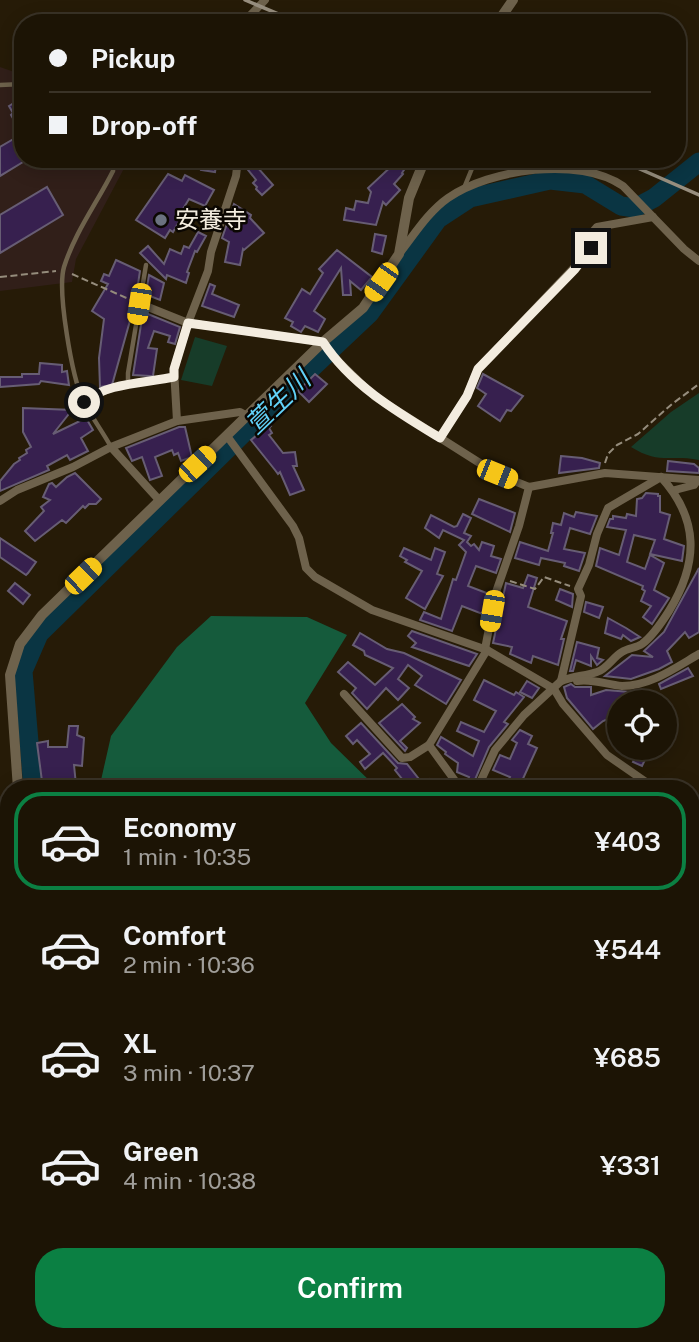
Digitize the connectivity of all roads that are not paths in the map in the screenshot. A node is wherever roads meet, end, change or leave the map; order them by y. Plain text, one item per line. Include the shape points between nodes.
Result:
1 (265, 0) edge
2 (252, 14) edge
3 (113, 168) edge
4 (237, 168) edge
5 (421, 168) edge
6 (472, 168) edge
7 (464, 189) junction
8 (652, 216) junction
9 (399, 254) junction
10 (699, 261) edge
11 (146, 265) dead end
12 (138, 303) junction
13 (188, 323) junction
14 (324, 344) junction
15 (174, 377) junction
16 (128, 384) junction
17 (83, 401) junction
18 (247, 416) junction
19 (177, 421) junction
20 (440, 438) junction
21 (232, 442) junction
22 (111, 447) junction
23 (661, 477) junction
24 (698, 480) edge
25 (529, 487) junction
26 (676, 490) junction
27 (0, 501) edge
28 (160, 501) junction
29 (486, 650) junction
30 (699, 654) edge
31 (557, 685) junction
32 (6, 690) edge
33 (344, 694) dead end
34 (429, 745) junction
35 (17, 780) edge
36 (454, 780) edge
37 (481, 780) edge
38 (643, 780) edge

1 - 2 street
3 - 17 lane via 63,270 70,353
4 - 13 street
5 - 9 street via 404,219
6 - 7 lane
7 - 8 street via 507,174 567,171 605,176 623,186
7 - 9 street via 432,211
8 - 10 street
8 - 20 street via 597,227 590,235 591,248 586,255 478,369
9 - 14 street via 363,308
11 - 12 lane
12 - 13 street
12 - 16 lane
13 - 14 street
13 - 15 street
14 - 18 street
14 - 20 street via 373,396
15 - 16 lane
15 - 19 street
16 - 17 lane
17 - 22 lane
18 - 19 street via 240,412
18 - 21 street
19 - 22 street
20 - 25 street via 497,474
21 - 28 street
21 - 29 street via 293,526 306,568 315,577 372,610
22 - 27 street
22 - 28 street
23 - 24 street
23 - 25 street via 605,473
23 - 26 street
23 - 31 street via 608,508 578,589 581,596
24 - 26 street
25 - 29 street via 496,592
26 - 31 street via 691,519 696,542 684,590 640,645 621,652 599,672 573,676
28 - 32 street via 31,627 20,644
29 - 31 street
29 - 34 street
30 - 31 street via 641,684 585,680
31 - 37 street via 495,750
31 - 38 street via 563,704 607,755
32 - 35 street
33 - 34 street via 402,758
34 - 36 street

